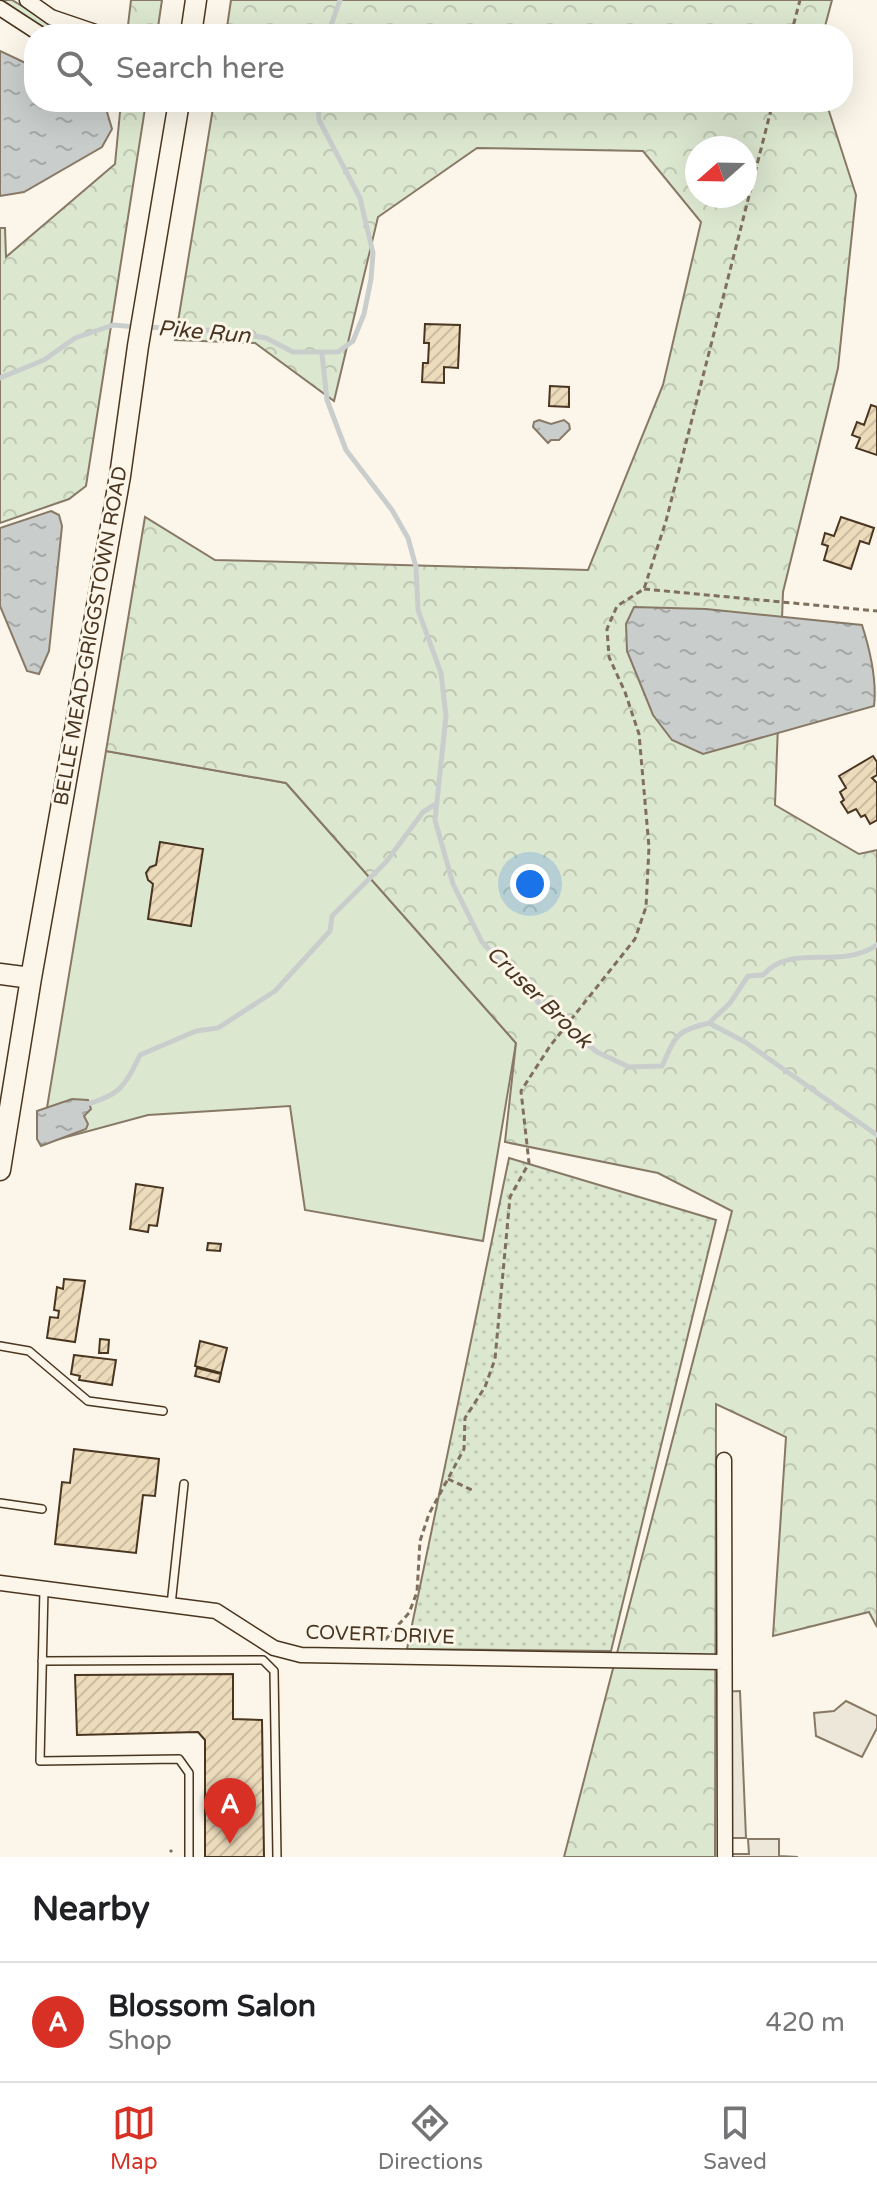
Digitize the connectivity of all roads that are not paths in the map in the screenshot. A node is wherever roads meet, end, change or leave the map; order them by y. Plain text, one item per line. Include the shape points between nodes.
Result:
1 (27, 0) edge
2 (196, 0) edge
3 (0, 8) edge
4 (25, 24) edge
5 (72, 24) edge
6 (192, 24) edge
7 (177, 112) edge
8 (0, 974) edge
9 (31, 978) junction
10 (0, 1170) edge
11 (0, 1346) edge
12 (163, 1411) dead end
13 (724, 1460) dead end
14 (184, 1484) dead end
15 (0, 1503) edge
16 (42, 1509) dead end
17 (0, 1583) edge
18 (44, 1589) junction
19 (171, 1605) junction
20 (274, 1648) junction
21 (263, 1660) junction
22 (42, 1661) junction
23 (724, 1662) junction
24 (189, 1857) edge
25 (277, 1857) edge
26 (725, 1857) edge

1 - 5 street
2 - 6 street
3 - 4 street
7 - 9 street, BELLE MEAD-GRIGGSTOWN ROAD via 120,476
8 - 9 street
9 - 10 street, BELLE MEAD-GRIGGSTOWN ROAD
11 - 12 lane via 29,1351 88,1401
13 - 23 street
14 - 19 lane
15 - 16 lane
17 - 18 street, COVERT DRIVE
18 - 19 street, COVERT DRIVE
18 - 22 lane
19 - 20 street, COVERT DRIVE via 216,1611
20 - 21 lane
20 - 23 street, COVERT DRIVE via 301,1655 381,1658
21 - 22 lane
21 - 25 lane via 274,1671
22 - 24 lane via 40,1761 179,1759 189,1773
23 - 26 street

